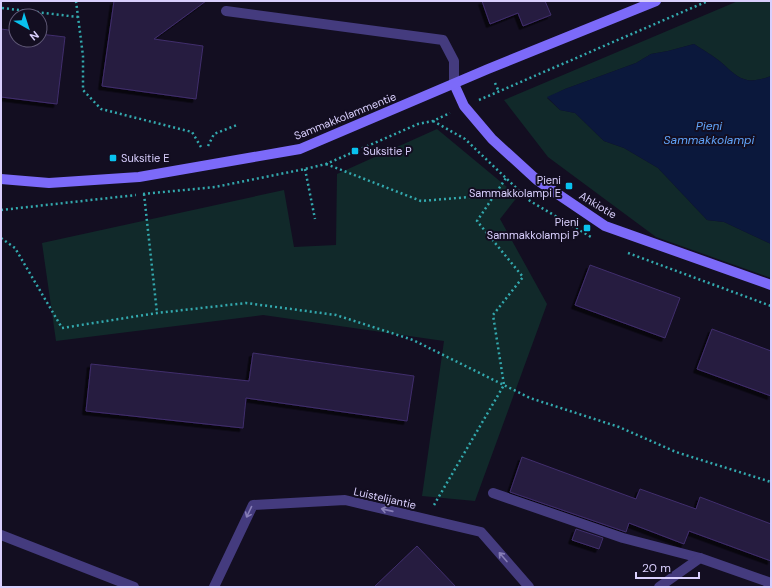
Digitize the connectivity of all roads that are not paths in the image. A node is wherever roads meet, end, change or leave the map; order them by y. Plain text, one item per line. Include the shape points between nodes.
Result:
1 (656, 1) edge
2 (226, 11) dead end
3 (454, 84) junction
4 (1, 179) edge
5 (771, 285) edge
6 (493, 493) dead end
7 (1, 535) edge
8 (700, 558) junction
9 (771, 583) edge
10 (134, 587) edge
11 (214, 587) edge
12 (529, 587) edge
13 (659, 587) edge

1 - 3 street, Sammakkolammentie
2 - 3 street via 444,40 454,60
3 - 4 street, Sammakkolammentie via 300,149 139,177 49,183
3 - 5 street, Ahkiotie via 464,106 492,139 537,180 605,226
6 - 8 street via 623,538
7 - 10 street
8 - 9 street
8 - 13 street
12 -> 11 street, Luistelijantie via 481,532 345,500 253,505

